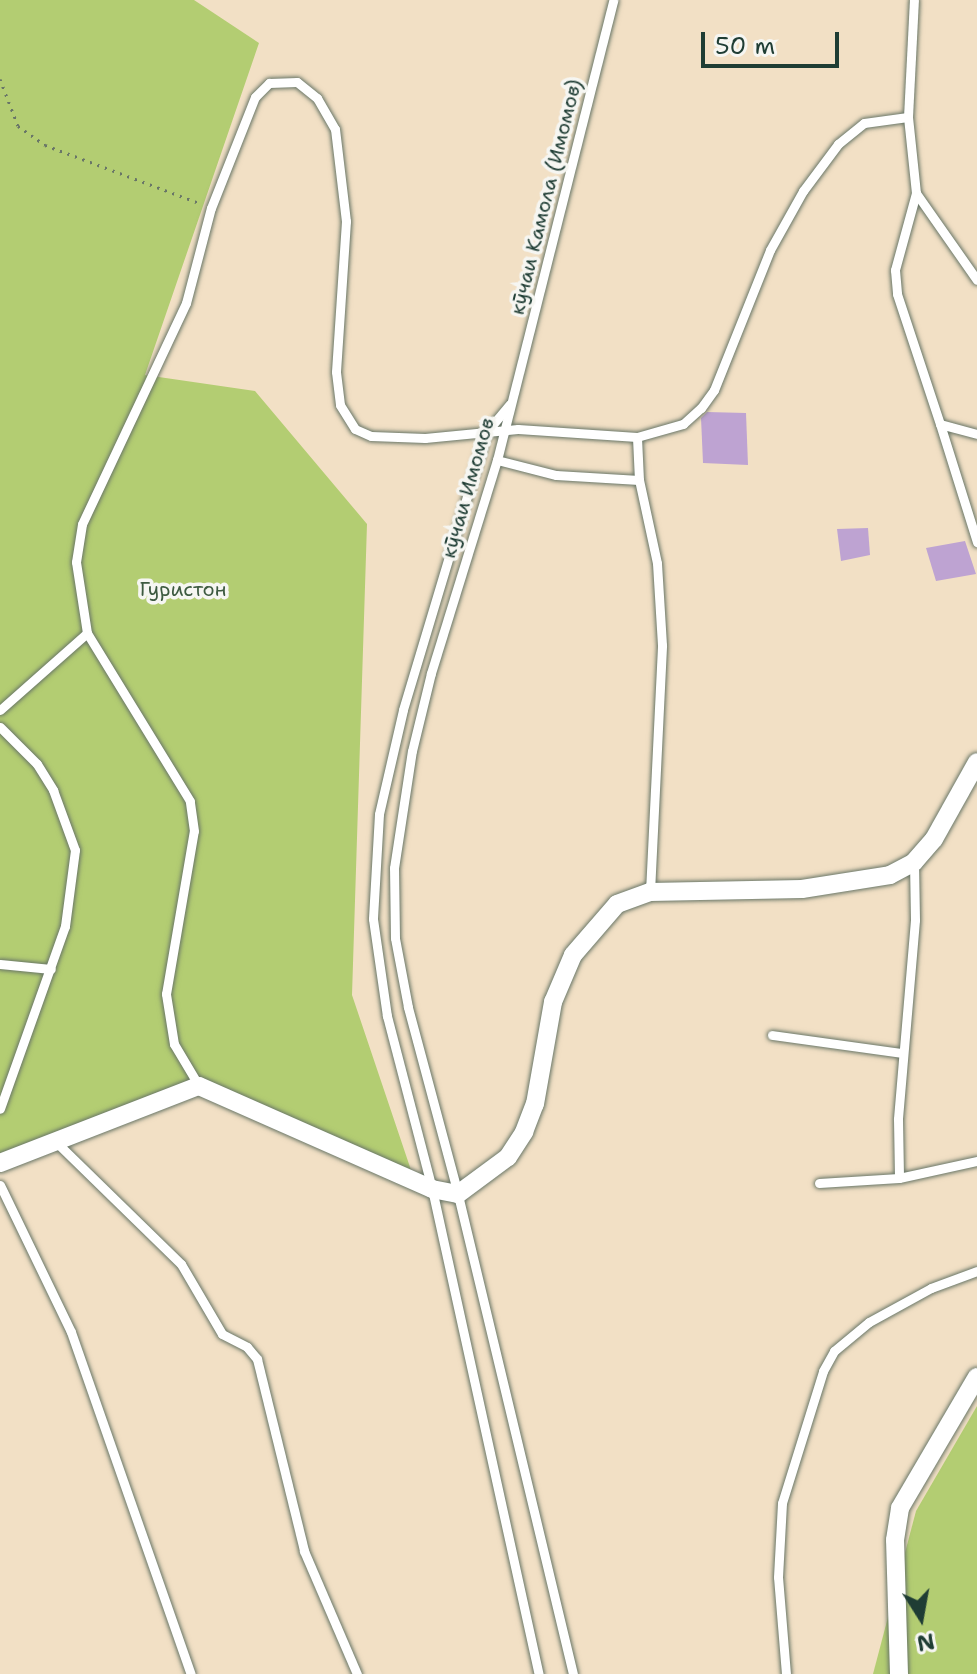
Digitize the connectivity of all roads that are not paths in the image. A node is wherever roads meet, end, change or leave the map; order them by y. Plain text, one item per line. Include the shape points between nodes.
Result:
1 (613, 0) edge
2 (914, 0) edge
3 (908, 117) junction
4 (916, 193) junction
5 (977, 280) edge
6 (512, 402) junction
7 (940, 424) junction
8 (505, 430) junction
9 (486, 433) junction
10 (977, 434) edge
11 (637, 437) junction
12 (497, 460) junction
13 (639, 480) junction
14 (977, 542) edge
15 (87, 633) junction
16 (0, 710) edge
17 (0, 727) edge
18 (977, 762) edge
19 (914, 862) junction
20 (650, 892) junction
21 (0, 964) edge
22 (51, 969) junction
23 (772, 1035) dead end
24 (902, 1053) junction
25 (199, 1086) junction
26 (0, 1109) edge
27 (55, 1141) junction
28 (977, 1161) edge
29 (0, 1163) edge
30 (899, 1178) junction
31 (819, 1183) dead end
32 (0, 1185) edge
33 (432, 1189) junction
34 (458, 1194) junction
35 (977, 1271) edge
36 (977, 1377) edge
37 (191, 1674) edge
38 (357, 1674) edge
39 (539, 1674) edge
40 (573, 1674) edge
41 (786, 1674) edge
42 (899, 1674) edge

1 - 6 lane, кӯчаи Камола (Имомов)
2 - 3 lane
3 - 4 lane
3 - 11 lane via 864,123 838,144 803,191 770,250 707,399 683,424
4 - 5 lane
4 - 7 lane via 895,270 897,294
6 - 8 lane, кӯчаи Имомов
6 - 9 lane, кӯчаи Имомов
7 - 10 lane
7 - 14 lane
8 - 9 lane
8 - 11 lane
8 - 12 lane, кӯчаи Имомов
9 - 15 lane via 371,436 345,419 336,372 346,221 341,149 326,110 307,89 282,79 255,97 211,208 173,336 82,524 77,584
9 - 33 lane, кӯчаи Имомов via 403,710 379,814 374,868 378,969
11 - 13 lane
12 - 13 lane via 564,476
12 - 34 lane, кӯчаи Имомов via 431,673 399,818 394,868 399,963
13 - 20 lane via 657,563 662,645
15 - 16 lane
15 - 25 lane via 190,801 194,831 166,994 174,1044
17 - 22 lane via 37,764 53,790 75,850 74,884
18 - 19 street via 934,839
19 - 20 street via 858,883
19 - 24 lane via 915,920
20 - 34 street via 617,904 573,955 553,1002 535,1104 524,1132 497,1167
21 - 22 lane
22 - 26 lane
23 - 24 lane
24 - 30 lane
25 - 27 street
25 - 33 street
27 - 29 street
27 - 38 lane via 181,1264 215,1326 257,1359 304,1551
28 - 30 lane
30 - 31 lane
32 - 37 lane via 71,1332
33 - 34 street
33 - 39 lane, кӯчаи Имомов
34 - 40 lane, кӯчаи Имомов
35 - 41 lane via 878,1316 842,1343 823,1371 782,1503 778,1577
36 - 42 street via 900,1508 895,1540

